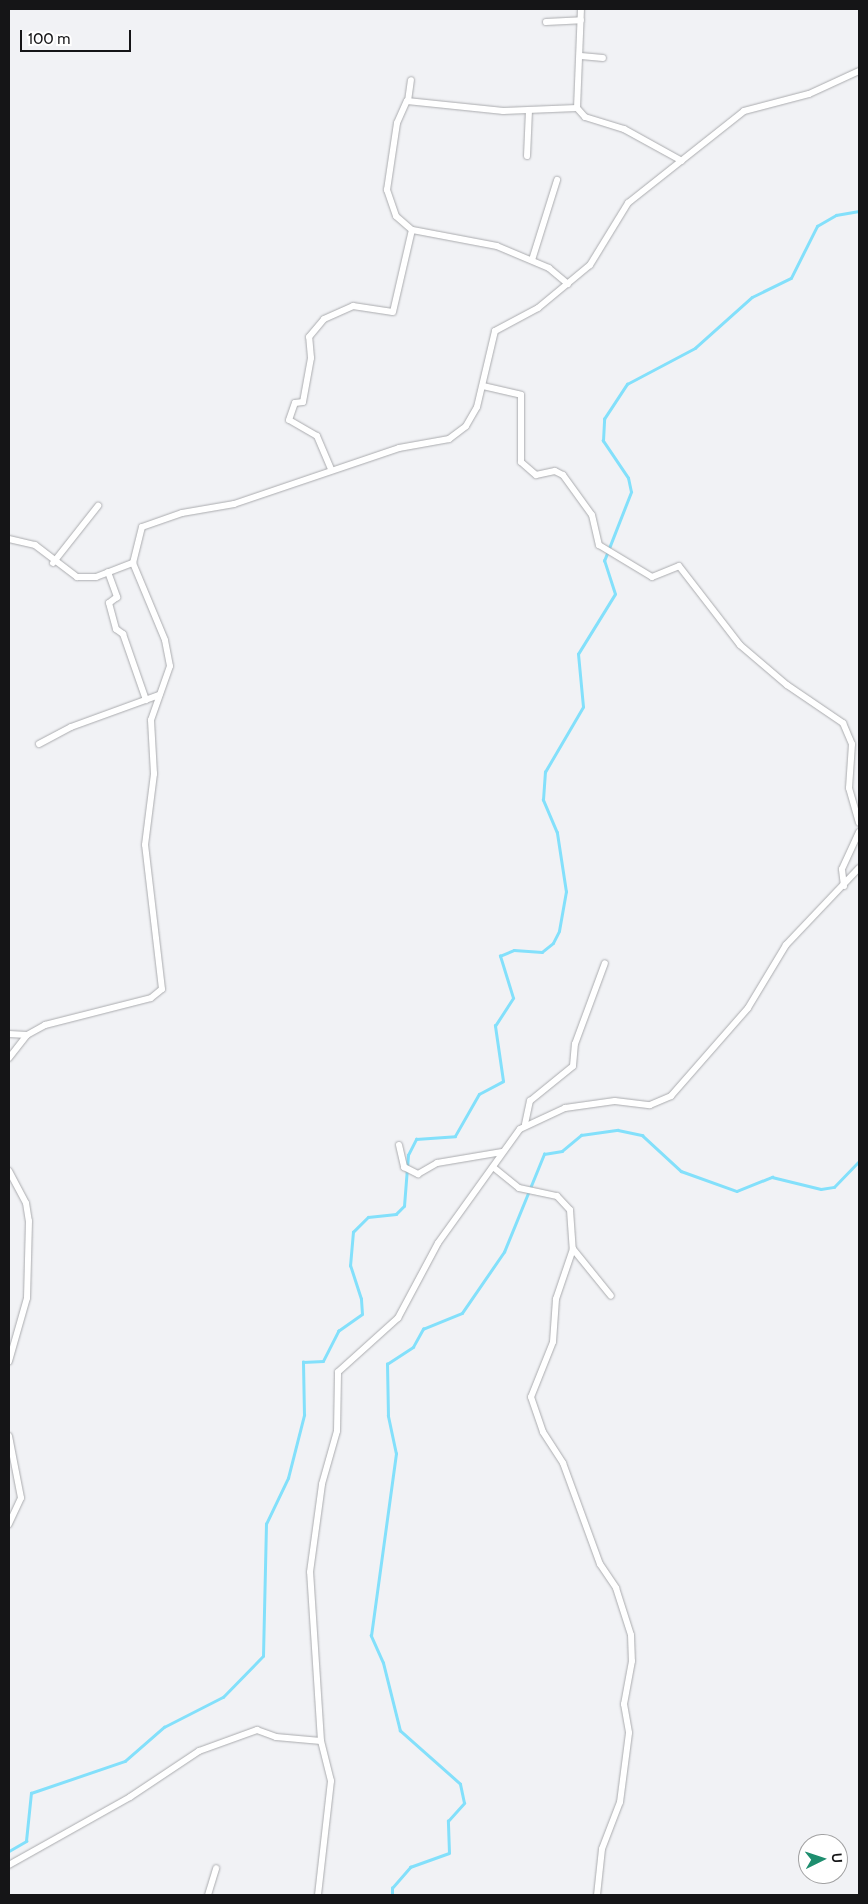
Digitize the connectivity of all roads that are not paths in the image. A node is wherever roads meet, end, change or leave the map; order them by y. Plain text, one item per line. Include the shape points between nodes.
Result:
1 (580, 9) edge
2 (581, 20) junction
3 (546, 22) dead end
4 (581, 56) junction
5 (603, 58) dead end
6 (859, 71) edge
7 (411, 80) dead end
8 (408, 101) junction
9 (577, 108) junction
10 (529, 110) junction
11 (527, 156) dead end
12 (682, 161) junction
13 (557, 180) dead end
14 (412, 230) junction
15 (532, 260) junction
16 (568, 284) junction
17 (483, 386) junction
18 (331, 469) junction
19 (98, 506) dead end
20 (9, 539) edge
21 (133, 562) junction
22 (53, 563) junction
23 (108, 572) junction
24 (159, 695) junction
25 (146, 700) junction
26 (39, 744) dead end
27 (859, 824) edge
28 (859, 832) edge
29 (859, 868) edge
30 (844, 886) junction
31 (605, 963) dead end
32 (9, 1034) edge
33 (27, 1035) junction
34 (9, 1058) edge
35 (525, 1124) junction
36 (399, 1145) dead end
37 (502, 1152) junction
38 (493, 1167) junction
39 (9, 1171) edge
40 (573, 1249) junction
41 (611, 1296) dead end
42 (9, 1361) edge
43 (9, 1436) edge
44 (9, 1524) edge
45 (322, 1741) junction
46 (9, 1865) edge
47 (216, 1868) dead end
48 (208, 1895) edge
49 (318, 1895) edge
50 (597, 1895) edge

1 - 2 street
2 - 3 street
2 - 4 street
4 - 5 street
4 - 9 street
6 - 12 street via 809,94 744,111
7 - 8 street
8 - 10 street
8 - 14 street via 397,123 387,190 396,216
9 - 10 street
9 - 12 street via 585,117 624,129
10 - 11 street
12 - 16 street via 620,210 600,253
13 - 15 street
14 - 15 street via 477,239
14 - 18 street via 393,312 353,306 324,319 309,337 311,358 303,402 295,403 289,420 317,436
15 - 16 street
16 - 17 street via 538,308 495,331
17 - 18 street via 471,420 449,439 406,446
17 - 27 street via 521,395 520,462 536,475 555,471 563,475 592,515 596,541 601,546 653,577 672,565 679,566 740,645 787,685 843,723 852,744 849,788
18 - 21 street via 234,504 147,524 139,532
19 - 22 street
20 - 22 street via 35,545
21 - 23 street
21 - 24 street via 168,649 169,670
22 - 23 street via 77,577
23 - 25 street via 117,597 109,602 116,629 123,634
24 - 25 street
24 - 33 street via 151,720 154,774 145,854 162,971 161,991 150,998 63,1018
25 - 26 street via 71,727
28 - 30 street via 842,869
29 - 30 street
30 - 35 street via 786,945 748,1008 671,1096 650,1105 616,1101 565,1108
31 - 35 street via 575,1044 573,1066 530,1101
32 - 33 street
33 - 34 street
35 - 37 street
36 - 37 street via 404,1166 418,1174 437,1163
37 - 38 street
38 - 40 street via 520,1188 557,1196 567,1204
38 - 45 street via 438,1243 398,1318 337,1374 337,1431 322,1484 310,1572
39 - 42 street via 26,1203 29,1221 26,1303
40 - 41 street
40 - 50 street via 556,1299 553,1342 531,1397 544,1432 563,1464 600,1564 616,1588 631,1635 632,1661 624,1704 630,1733 620,1802 602,1849
43 - 44 street via 21,1498
45 - 46 street via 276,1737 257,1730 199,1752 130,1797
45 - 49 street via 331,1798
47 - 48 street

